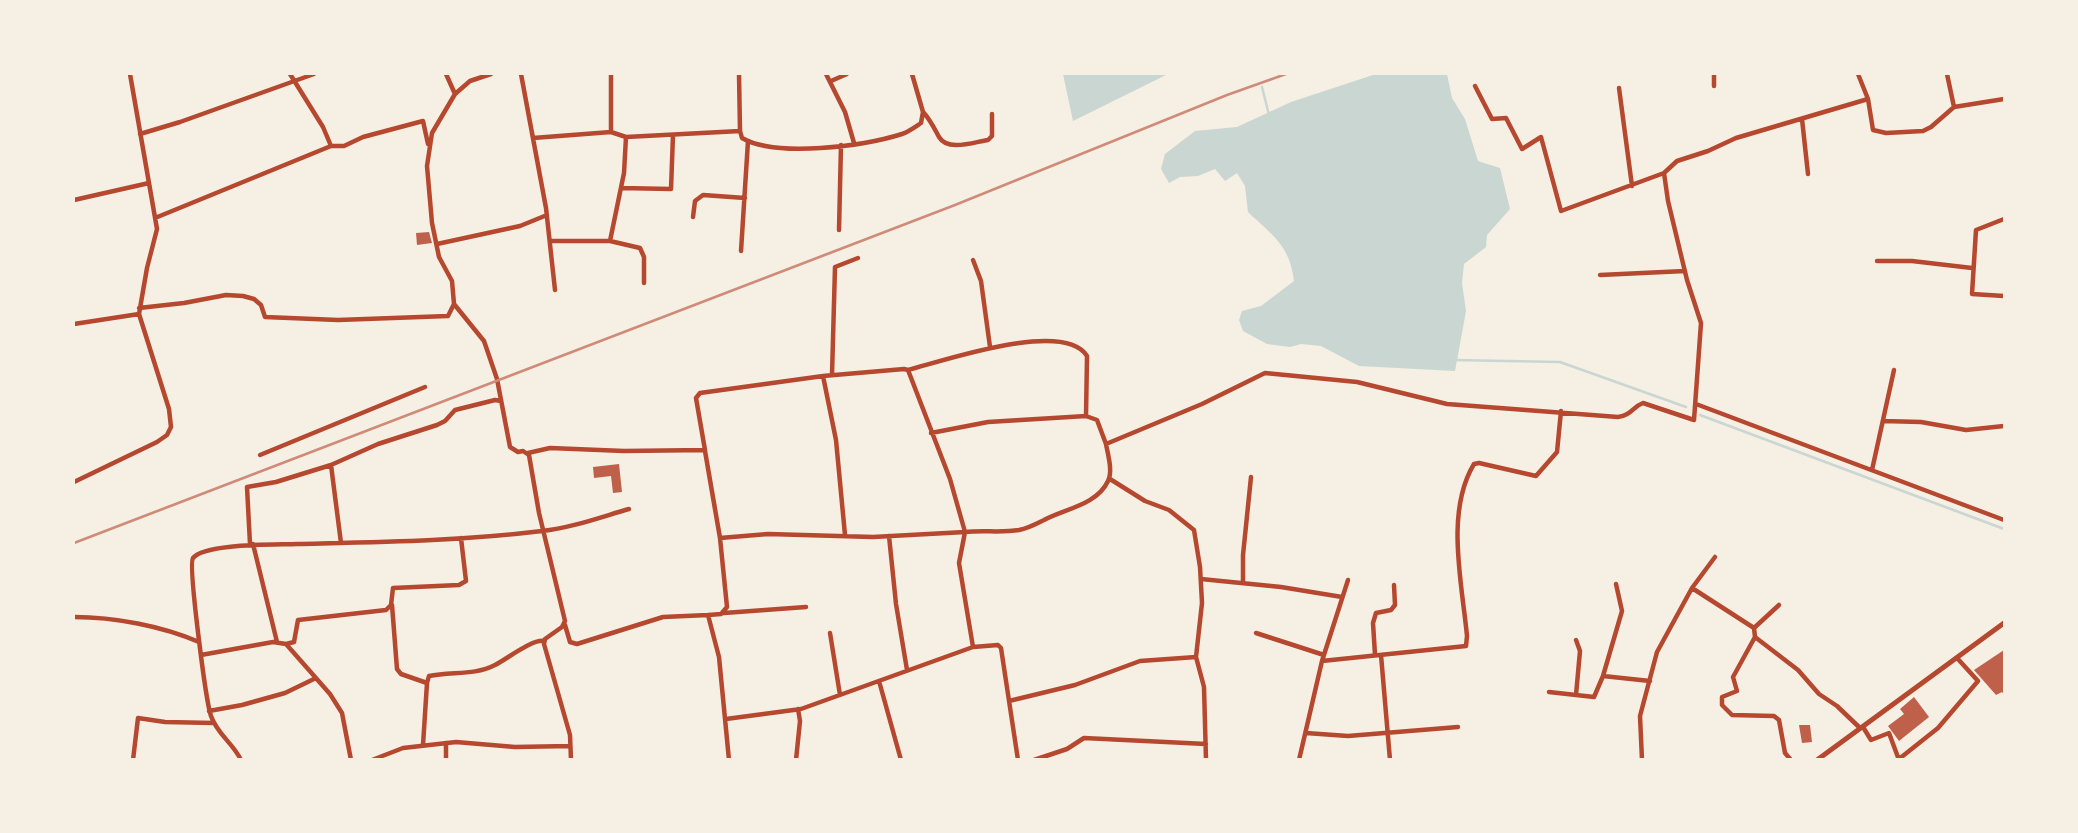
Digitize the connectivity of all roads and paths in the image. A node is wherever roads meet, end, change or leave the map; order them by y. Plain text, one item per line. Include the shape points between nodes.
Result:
1 (130, 74) edge
2 (289, 74) edge
3 (313, 74) edge
4 (446, 74) edge
5 (491, 74) edge
6 (521, 74) edge
7 (611, 74) edge
8 (739, 74) edge
9 (826, 74) edge
10 (847, 74) edge
11 (912, 74) edge
12 (1714, 74) edge
13 (1858, 74) edge
14 (1947, 74) edge
15 (295, 81) junction
16 (831, 81) junction
17 (1475, 86) dead end
18 (1714, 86) dead end
19 (1619, 88) dead end
20 (455, 94) junction
21 (1868, 99) junction
22 (2004, 99) edge
23 (1954, 107) junction
24 (923, 112) junction
25 (992, 114) dead end
26 (1802, 119) junction
27 (740, 131) junction
28 (611, 132) junction
29 (139, 134) junction
30 (673, 135) junction
31 (626, 137) junction
32 (533, 138) junction
33 (748, 141) junction
34 (854, 144) junction
35 (841, 145) junction
36 (331, 146) junction
37 (429, 152) junction
38 (1664, 173) junction
39 (1808, 174) dead end
40 (149, 183) junction
41 (1632, 186) junction
42 (621, 188) junction
43 (745, 198) junction
44 (74, 200) edge
45 (547, 215) junction
46 (693, 216) dead end
47 (155, 218) junction
48 (2004, 219) edge
49 (839, 230) dead end
50 (610, 241) junction
51 (551, 242) junction
52 (437, 244) junction
53 (741, 251) dead end
54 (858, 258) dead end
55 (973, 260) dead end
56 (1877, 261) dead end
57 (1972, 268) junction
58 (1685, 271) junction
59 (1600, 275) dead end
60 (643, 283) dead end
61 (555, 290) dead end
62 (2004, 296) edge
63 (454, 304) junction
64 (139, 308) junction
65 (139, 314) junction
66 (74, 324) edge
67 (990, 347) junction
68 (908, 370) junction
69 (1894, 370) dead end
70 (832, 374) junction
71 (823, 376) junction
72 (425, 387) dead end
73 (501, 401) junction
74 (1696, 404) junction
75 (1561, 411) junction
76 (1086, 416) junction
77 (1883, 421) junction
78 (2004, 426) edge
79 (931, 433) junction
80 (1106, 444) junction
81 (705, 450) junction
82 (528, 453) junction
83 (260, 455) dead end
84 (331, 466) junction
85 (1872, 470) junction
86 (1251, 477) dead end
87 (1110, 479) junction
88 (74, 482) edge
89 (629, 509) dead end
90 (2004, 520) edge
91 (544, 531) junction
92 (965, 532) junction
93 (845, 535) junction
94 (889, 536) junction
95 (461, 538) junction
96 (720, 538) junction
97 (341, 543) junction
98 (252, 544) junction
99 (1715, 557) dead end
100 (1201, 579) junction
101 (1348, 580) dead end
102 (1243, 583) junction
103 (1616, 584) dead end
104 (1394, 585) dead end
105 (1692, 589) junction
106 (1342, 597) junction
107 (391, 599) junction
108 (1779, 605) dead end
109 (806, 607) dead end
110 (723, 613) junction
111 (708, 615) junction
112 (74, 617) edge
113 (2004, 623) edge
114 (565, 625) junction
115 (1754, 628) junction
116 (830, 633) dead end
117 (1255, 633) dead end
118 (1755, 637) junction
119 (1576, 640) dead end
120 (544, 641) junction
121 (200, 642) junction
122 (277, 642) junction
123 (286, 644) junction
124 (973, 646) junction
125 (201, 655) junction
126 (1378, 655) junction
127 (1196, 657) junction
128 (1323, 658) junction
129 (1957, 658) junction
130 (907, 670) junction
131 (1603, 676) junction
132 (316, 678) junction
133 (879, 681) junction
134 (1650, 681) junction
135 (426, 683) junction
136 (1549, 692) dead end
137 (840, 695) junction
138 (1576, 695) junction
139 (1009, 701) junction
140 (798, 709) junction
141 (209, 711) junction
142 (726, 719) junction
143 (214, 723) junction
144 (1458, 727) dead end
145 (1861, 728) junction
146 (1306, 733) junction
147 (1387, 733) junction
148 (446, 743) junction
149 (1206, 744) junction
150 (423, 745) junction
151 (570, 746) junction
152 (1899, 759) edge
153 (133, 760) edge
154 (241, 760) edge
155 (351, 760) edge
156 (372, 760) edge
157 (446, 760) edge
158 (570, 760) edge
159 (729, 760) edge
160 (796, 760) edge
161 (901, 760) edge
162 (1018, 760) edge
163 (1034, 760) edge
164 (1206, 760) edge
165 (1299, 760) edge
166 (1390, 760) edge
167 (1642, 760) edge
168 (1791, 760) edge
169 (1817, 760) edge

1 - 29 street
2 - 15 street
3 - 15 street
4 - 20 street
5 - 20 street via 470,81
6 - 32 street
7 - 28 street
8 - 27 street
9 - 16 street
10 - 16 street
11 - 24 street
12 - 18 street
13 - 21 street
14 - 23 street
15 - 29 street
15 - 36 street
16 - 34 street
17 - 41 street via 1492,118 1506,118 1522,149 1541,137 1561,211
19 - 41 street
20 - 37 street via 432,133
21 - 23 street via 1873,130 1886,134 1923,131
21 - 26 street
22 - 23 street
24 - 25 street via 941,140 951,145 988,140
24 - 34 street via 920,124 903,134
26 - 38 street via 1736,138 1678,161
26 - 39 street
27 - 30 street
27 - 33 street
28 - 31 street
28 - 32 street
29 - 40 street
30 - 31 street
30 - 42 street via 671,189
31 - 42 street
32 - 45 street
33 - 35 street via 770,148
33 - 43 street
34 - 35 street
35 - 49 street
36 - 37 street via 423,121
36 - 47 street
37 - 52 street
38 - 41 street
38 - 58 street
40 - 44 street
40 - 47 street
42 - 50 street
43 - 46 street via 703,195 695,201
43 - 53 street
45 - 51 street
45 - 52 street via 520,226
47 - 64 street via 157,229
48 - 57 street via 1976,230
50 - 51 street
50 - 60 street via 640,248
51 - 61 street
52 - 63 street via 452,281
54 - 70 street via 835,267
55 - 67 street via 981,281
56 - 57 street
57 - 62 street via 1972,294
58 - 59 street
58 - 74 street via 1701,323
63 - 64 street via 448,316 338,320 269,318 254,299 226,295
63 - 73 street via 484,341
64 - 65 street
65 - 66 street
65 - 88 street via 171,427 158,442
67 - 68 street
67 - 76 street via 1026,342 1078,345 1087,356
68 - 70 street
68 - 79 street
69 - 77 street
70 - 71 street
71 - 81 street via 701,393 696,398
71 - 93 street via 836,440
72 - 83 street
73 - 82 street via 510,447
73 - 84 street via 455,410 437,425 378,444
74 - 75 street via 1694,420 1643,403 1618,417
74 - 85 street
75 - 80 street via 1447,404 1357,382 1265,373
75 - 126 street via 1558,452 1536,476 1479,463 1469,473 1457,519 1466,646
76 - 79 street via 988,422
76 - 80 street via 1097,420
77 - 78 street via 1966,430
77 - 85 street
79 - 92 street
80 - 87 street
81 - 82 street via 550,448
81 - 96 street
82 - 91 street
84 - 97 street
84 - 98 street via 247,486
85 - 90 street
86 - 102 street
87 - 92 street via 1084,503 1030,527
87 - 100 street via 1169,510 1194,530
89 - 91 street
91 - 95 street
91 - 114 street
92 - 94 street
92 - 124 street via 959,563
93 - 94 street
93 - 96 street
94 - 130 street
95 - 97 street
95 - 107 street via 466,581 393,588
96 - 110 street via 727,607
97 - 98 street
98 - 121 street via 201,554 191,562
98 - 122 street
99 - 105 street
100 - 102 street
100 - 127 street
101 - 106 street
102 - 106 street
103 - 131 street via 1622,611
104 - 126 street via 1395,605 1376,613 1373,623
105 - 115 street
105 - 134 street via 1667,631
106 - 128 street
107 - 123 street via 386,610 298,620 297,637
107 - 135 street via 397,669
108 - 115 street
109 - 110 street
110 - 111 street
111 - 114 street via 663,617 577,644 570,642
111 - 142 street via 719,657
112 - 121 street via 108,618
113 - 129 main road
114 - 120 street
115 - 118 street
116 - 137 street
117 - 128 street
118 - 145 street
118 - 168 street via 1733,677 1737,691 1722,697 1722,705 1732,715 1774,716
119 - 138 street via 1580,651
120 - 135 street via 536,640 482,671 438,674 429,676
120 - 151 street
121 - 125 street
122 - 123 street
122 - 125 street
123 - 132 street
124 - 130 street
124 - 139 street via 1001,648
125 - 141 street
126 - 128 street
126 - 147 street
127 - 139 street via 1140,661 1075,685
127 - 149 street via 1204,687
128 - 146 street
129 - 145 main road
129 - 152 street via 1978,681 1938,729
130 - 133 street
131 - 134 street
131 - 138 street via 1594,697
132 - 141 street via 285,693
132 - 155 street via 342,713
133 - 137 street
133 - 161 street
134 - 167 street via 1638,728
135 - 150 street
136 - 138 street
137 - 140 street
139 - 162 street
140 - 142 street
140 - 160 street
141 - 143 street
142 - 159 street
143 - 153 street via 138,718
143 - 154 street
144 - 147 street
145 - 152 street via 1871,740 1889,733
145 - 169 main road
146 - 147 street
146 - 165 street
147 - 166 street
148 - 150 street
148 - 151 street
148 - 157 street
149 - 163 street via 1084,738
149 - 164 street
150 - 156 street
151 - 158 street

